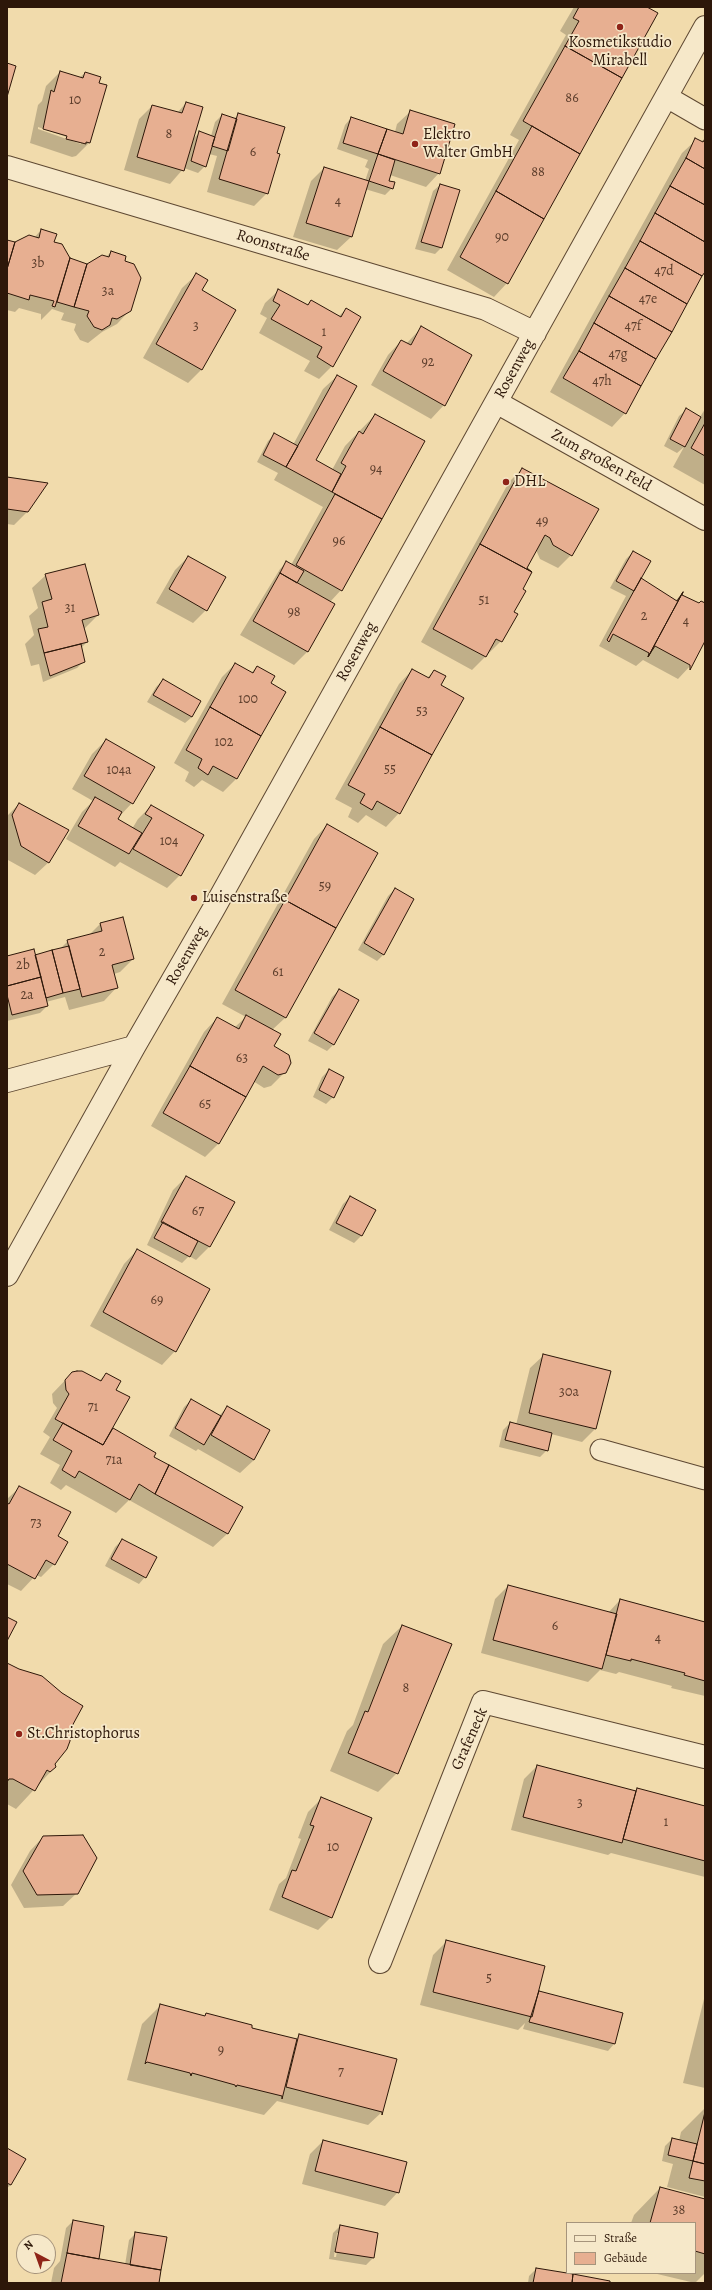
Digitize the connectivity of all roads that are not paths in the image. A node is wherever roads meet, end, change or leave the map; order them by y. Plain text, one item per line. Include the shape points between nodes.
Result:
1 (705, 27) edge
2 (667, 97) junction
3 (705, 118) edge
4 (7, 167) edge
5 (535, 333) junction
6 (496, 402) junction
7 (705, 519) edge
8 (134, 1047) junction
9 (7, 1081) edge
10 (7, 1275) edge
11 (601, 1450) dead end
12 (705, 1479) edge
13 (705, 1757) edge
14 (380, 1962) dead end

1 - 2 street, Rosenweg
2 - 3 lane
2 - 5 street, Rosenweg
4 - 5 street, Roonstraße via 486,309
5 - 6 street, Rosenweg
6 - 7 street, Zum großen Feld
6 - 8 street, Rosenweg
8 - 9 street
8 - 10 street, Rosenweg
11 - 12 lane
13 - 14 street, Grafeneck via 484,1702

